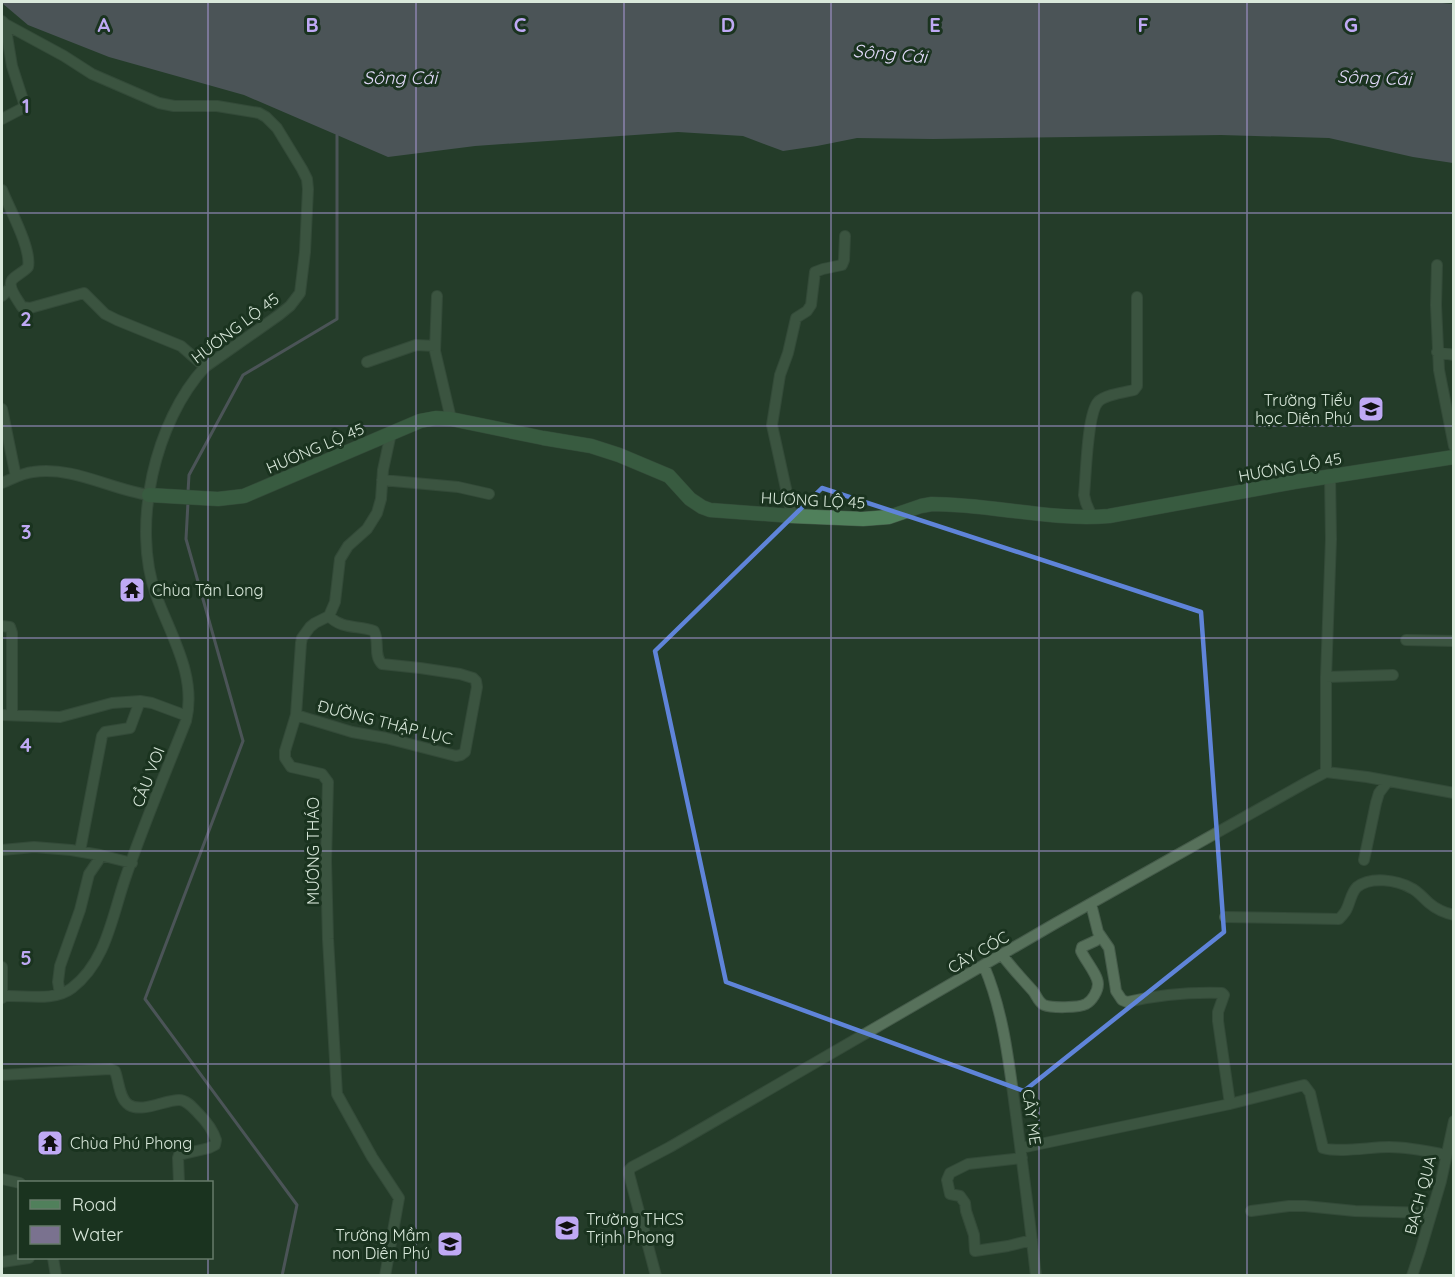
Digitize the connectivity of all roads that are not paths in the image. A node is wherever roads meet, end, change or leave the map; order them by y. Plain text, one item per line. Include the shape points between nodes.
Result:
1 (3, 23) edge
2 (2, 119) edge
3 (2, 190) edge
4 (845, 237) dead end
5 (1437, 265) dead end
6 (11, 287) junction
7 (2, 296) edge
8 (437, 297) dead end
9 (1137, 297) dead end
10 (435, 346) junction
11 (1437, 352) junction
12 (1454, 355) edge
13 (367, 362) dead end
14 (205, 367) junction
15 (2, 409) edge
16 (451, 419) junction
17 (391, 434) junction
18 (1454, 446) edge
19 (1454, 457) edge
20 (1330, 476) junction
21 (16, 477) junction
22 (382, 480) junction
23 (2, 483) edge
24 (489, 494) dead end
25 (149, 495) junction
26 (792, 516) junction
27 (1092, 518) junction
28 (329, 616) junction
29 (2, 626) edge
30 (1406, 640) dead end
31 (1454, 641) edge
32 (1393, 675) dead end
33 (1326, 677) junction
34 (140, 701) junction
35 (7, 715) edge
36 (296, 715) junction
37 (187, 716) junction
38 (1326, 772) junction
39 (1388, 781) junction
40 (1454, 794) edge
41 (2, 850) edge
42 (80, 851) junction
43 (100, 855) junction
44 (1364, 860) dead end
45 (132, 863) junction
46 (1091, 904) junction
47 (1454, 915) edge
48 (1225, 918) dead end
49 (1100, 937) junction
50 (1002, 955) junction
51 (984, 966) junction
52 (2, 967) edge
53 (60, 994) junction
54 (3, 997) edge
55 (2, 1075) edge
56 (1230, 1104) junction
57 (1454, 1121) edge
58 (1022, 1153) junction
59 (1446, 1155) junction
60 (2, 1179) edge
61 (179, 1181) edge
62 (18, 1183) edge
63 (1251, 1211) dead end
64 (1431, 1213) junction
65 (1032, 1240) junction
66 (18, 1259) edge
67 (53, 1259) edge
68 (2, 1262) edge
69 (56, 1275) edge
70 (384, 1275) edge
71 (656, 1275) edge
72 (1036, 1275) edge
73 (1412, 1275) edge

1 - 2 street via 24,103 23,108
1 - 14 street, HƯƠNG LỘ 45 via 92,74 159,104 217,106 259,113 277,128 302,169 308,184 308,209 300,292 279,315
3 - 6 street via 29,262 26,270 12,280
4 - 26 street via 842,266 816,272 811,305 796,318 780,375 773,432
5 - 11 street
6 - 7 street
6 - 14 street via 25,309 86,294 105,314 181,345
8 - 10 street
9 - 27 street via 1137,386 1100,400 1091,422 1084,495
10 - 13 street via 416,345
10 - 16 street
11 - 12 street
11 - 18 street
14 - 25 street, HƯƠNG LỘ 45 via 182,396 169,422
15 - 21 street
16 - 17 street, HƯƠNG LỘ 45 via 420,421
16 - 26 street, HƯƠNG LỘ 45 via 620,454 663,472 696,504 710,510
17 - 22 street
17 - 25 street, HƯƠNG LỘ 45 via 244,496 201,499
19 - 20 street, HƯƠNG LỘ 45
20 - 27 street, HƯƠNG LỘ 45
20 - 33 street
21 - 23 street
21 - 25 street via 39,471 67,472
22 - 24 street
22 - 28 street via 377,513 340,559
25 - 37 street, CẦU VOI via 150,573 188,678
26 - 27 street, HƯƠNG LỘ 45 via 873,519 938,504
28 - 36 street, MƯƠNG THÁO via 310,627 302,638
28 - 36 street, ĐƯỜNG THẬP LỤC via 344,626 374,631 382,664 460,674 476,681 465,752 456,756
29 - 35 street via 10,627 12,633
30 - 31 street
32 - 33 street
33 - 38 street
34 - 35 street via 112,703 60,717
34 - 37 street
34 - 42 street via 130,728 105,732 102,736
36 - 70 street, MƯƠNG THÁO via 285,758 296,769 322,774 328,782 326,861 337,1094 399,1198
37 - 45 street, CẦU VOI
38 - 39 street
38 - 46 street, CÂY CÓC
39 - 40 street
39 - 44 street via 1376,803
41 - 42 street via 34,847
42 - 43 street
43 - 45 street
43 - 53 street via 60,966
45 - 53 street, CẦU VOI via 102,950 82,978
46 - 49 street
46 - 50 street, CÂY CÓC
47 - 48 street via 1441,911 1410,887 1386,881 1367,882 1358,887 1339,919
49 - 50 street via 1081,951 1098,984 1085,1005 1046,1006
49 - 56 street via 1109,948 1114,984 1124,1002 1174,995 1224,995 1218,1021
50 - 51 street, CÂY CÓC
51 - 58 street, CÂY ME via 1004,1031
51 - 71 street, CÂY CÓC via 629,1170
52 - 54 street
53 - 54 street
55 - 61 street via 110,1069 115,1071 128,1105 143,1107 180,1100 189,1104 216,1140 209,1148 179,1155
56 - 58 street
56 - 59 street via 1305,1086 1323,1148 1403,1147
57 - 59 street, BẠCH QUA
58 - 65 street, CÂY ME
58 - 65 street via 968,1164 950,1173 947,1180 950,1194 960,1196 965,1203 975,1251
59 - 64 street, BẠCH QUA
60 - 62 street
63 - 64 street via 1305,1206
64 - 73 street, BẠCH QUA
65 - 72 street, CÂY ME
66 - 68 street
67 - 69 street

